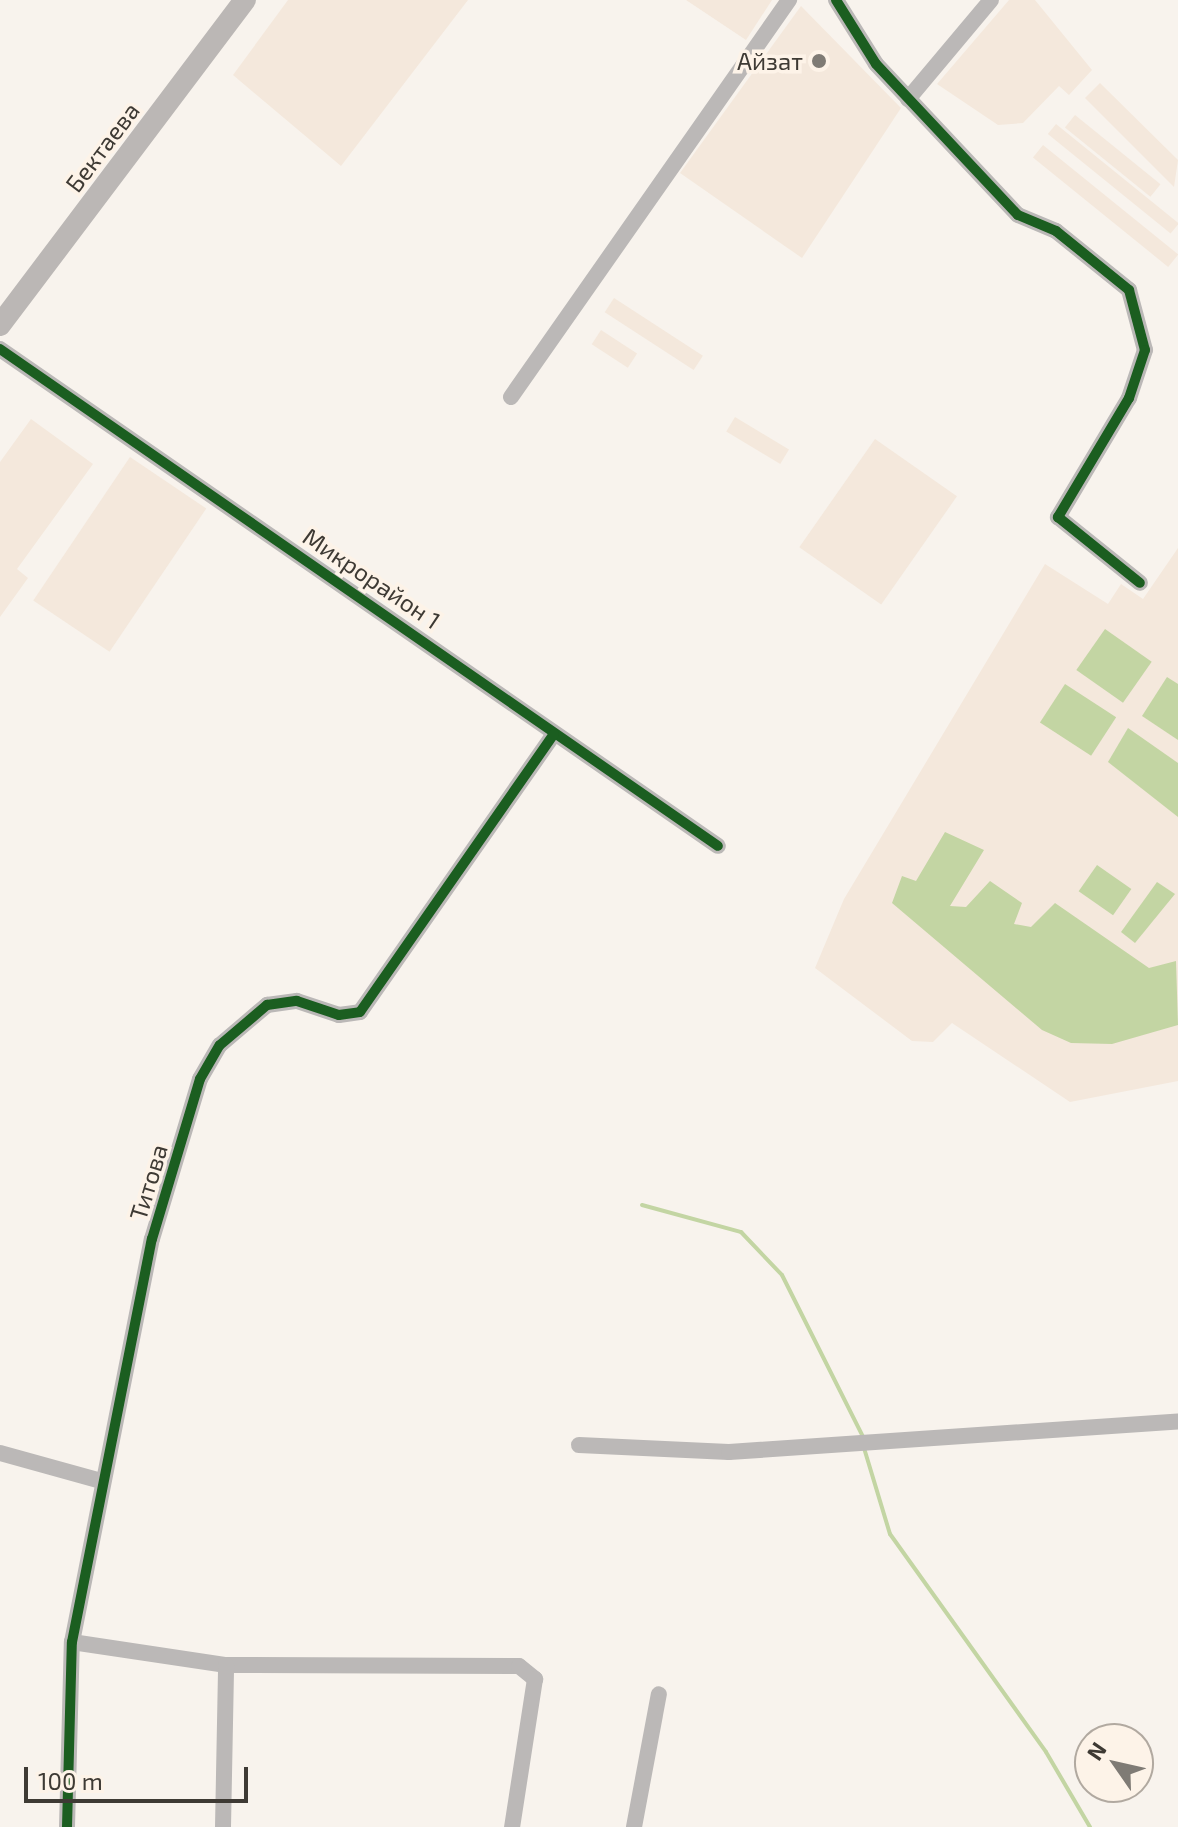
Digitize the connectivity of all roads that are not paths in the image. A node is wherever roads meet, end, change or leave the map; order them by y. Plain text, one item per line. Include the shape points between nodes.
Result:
1 (245, 0) edge
2 (789, 0) edge
3 (836, 0) edge
4 (991, 0) edge
5 (908, 99) junction
6 (0, 325) edge
7 (0, 349) edge
8 (511, 397) dead end
9 (1140, 583) dead end
10 (554, 734) junction
11 (718, 846) dead end
12 (1178, 1421) edge
13 (579, 1445) dead end
14 (0, 1453) edge
15 (101, 1481) junction
16 (72, 1642) junction
17 (226, 1665) junction
18 (659, 1694) dead end
19 (67, 1827) edge
20 (223, 1827) edge
21 (512, 1827) edge
22 (634, 1827) edge

1 - 6 street, Бектаева
2 - 8 street
3 - 5 street via 876,64
4 - 5 street
5 - 9 street via 1018,215 1056,231 1129,290 1145,350 1129,398 1058,517
7 - 10 street, Микрорайон 1 via 244,522 471,668
10 - 11 street, Микрорайон 1
10 - 15 street, Титова via 360,1012 339,1015 297,1001 267,1005 213,1053 152,1239
12 - 13 street via 729,1452
14 - 15 street
15 - 16 street, Титова
16 - 17 street
16 - 19 street, Титова
17 - 20 street
17 - 21 street via 519,1666 535,1679
18 - 22 street

